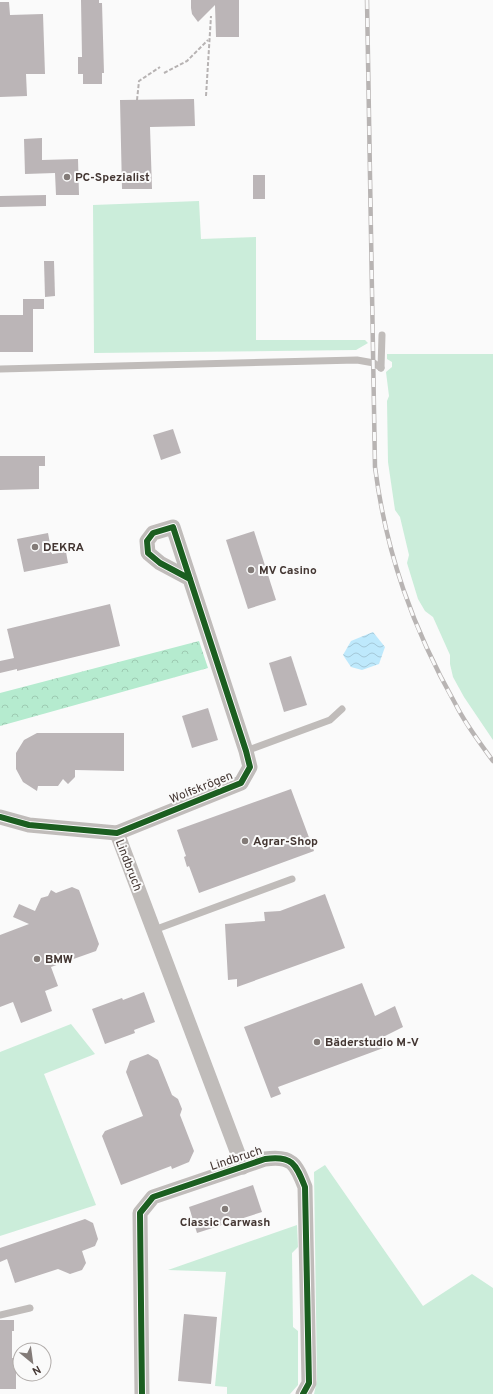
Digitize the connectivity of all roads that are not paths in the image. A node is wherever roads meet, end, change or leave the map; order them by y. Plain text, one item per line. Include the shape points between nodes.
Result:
1 (382, 334) dead end
2 (0, 369) edge
3 (190, 579) junction
4 (342, 709) dead end
5 (246, 751) junction
6 (0, 817) edge
7 (29, 825) junction
8 (0, 828) edge
9 (117, 833) junction
10 (292, 879) dead end
11 (154, 930) junction
12 (243, 1167) junction
13 (30, 1308) dead end
14 (0, 1315) edge
15 (142, 1394) edge
16 (303, 1394) edge

1 - 2 lane via 381,368 374,363 357,360
3 - 3 street, Wolfskrögen via 173,527 153,533 147,541 148,553 160,563
3 - 5 street, Wolfskrögen
4 - 5 lane via 330,720
5 - 9 street, Wolfskrögen via 250,767 241,783
6 - 7 street, Wolfskrögen
7 - 8 street, Wolfskrögen
7 - 9 street, Wolfskrögen
9 - 11 street, Lindbruch
10 - 11 lane
11 - 12 street, Lindbruch
12 - 15 street, Lindbruch via 153,1197 140,1214
12 - 16 street, Lindbruch via 277,1157 290,1160 298,1169 305,1186 309,1383
13 - 14 lane

